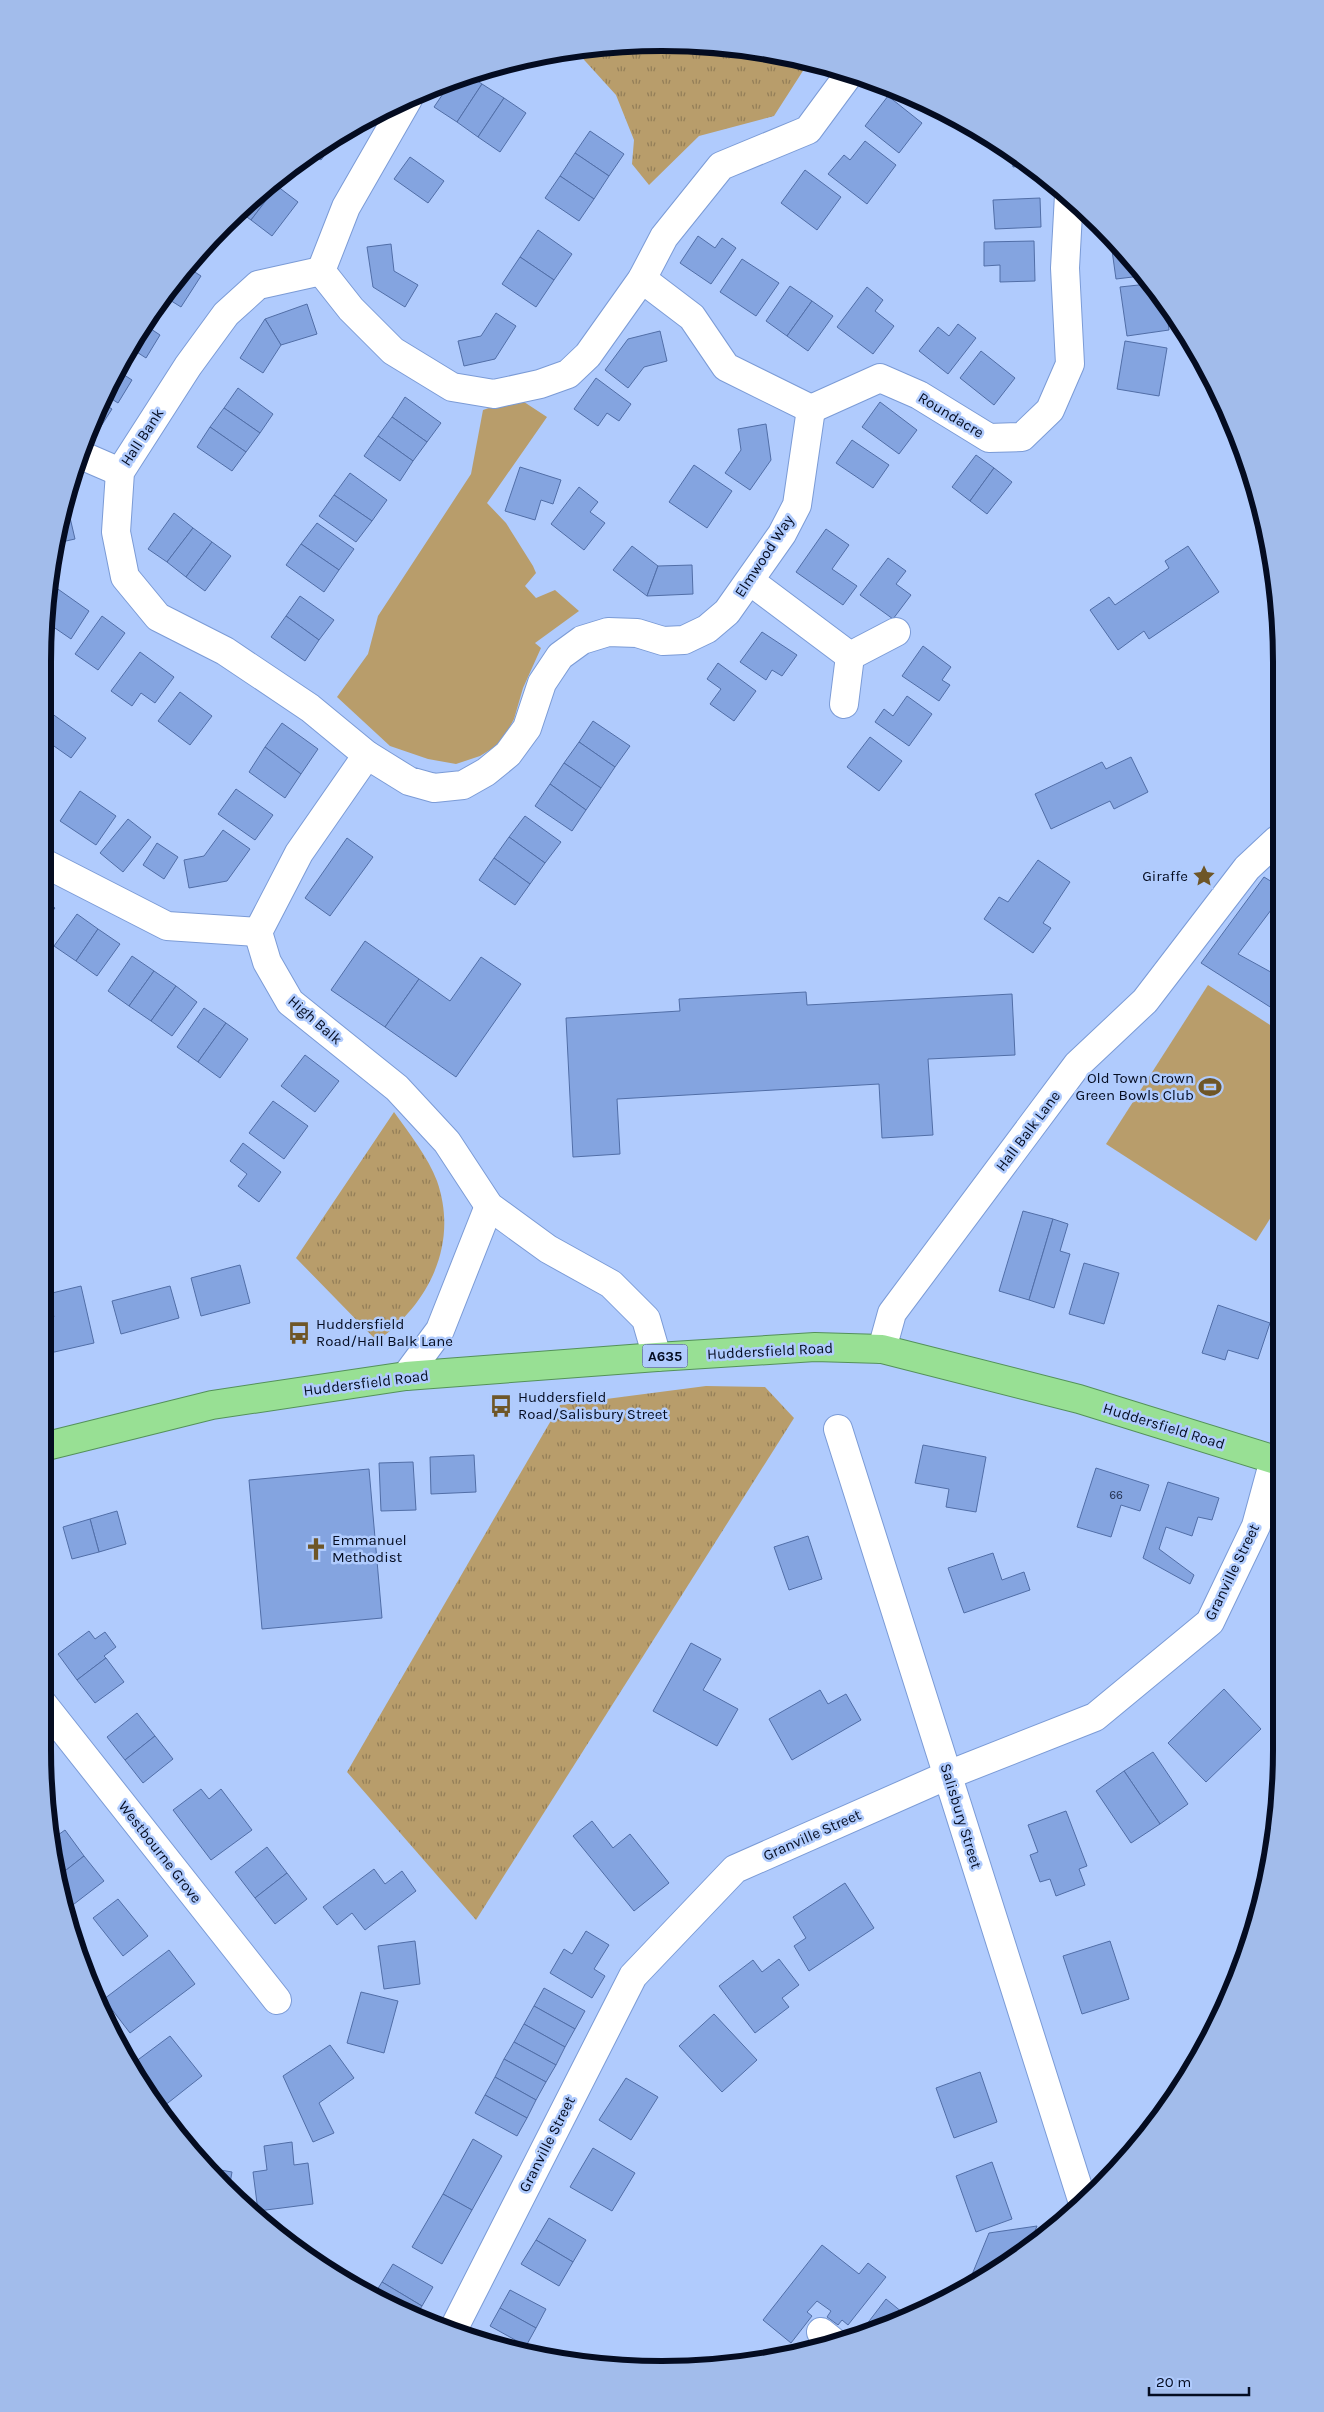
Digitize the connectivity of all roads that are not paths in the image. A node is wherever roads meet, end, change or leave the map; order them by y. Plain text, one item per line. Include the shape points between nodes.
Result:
1 (845, 80) edge
2 (402, 110) edge
3 (1068, 206) edge
4 (321, 271) junction
5 (642, 279) junction
6 (811, 409) junction
7 (87, 458) edge
8 (120, 472) junction
9 (750, 580) junction
10 (896, 632) dead end
11 (850, 656) junction
12 (844, 704) dead end
13 (367, 756) junction
14 (1273, 844) edge
15 (51, 867) edge
16 (258, 932) junction
17 (489, 1206) junction
18 (882, 1349) junction
19 (657, 1356) junction
20 (406, 1376) junction
21 (838, 1429) dead end
22 (51, 1445) edge
23 (1273, 1460) edge
24 (1273, 1473) edge
25 (51, 1715) edge
26 (948, 1776) junction
27 (277, 2000) dead end
28 (1080, 2195) edge
29 (456, 2324) edge

1 - 5 street via 808,130 722,166 664,237
2 - 4 street via 346,207
3 - 6 street, Roundacre via 1065,268 1070,364 1050,410 1022,437 989,438 919,395 880,378
4 - 5 street via 351,309 393,350 452,387 494,394 568,374 588,355
4 - 8 street, Hall Bank via 258,285 226,314 188,366
5 - 6 street via 692,316 726,367
6 - 9 street, Elmwood Way via 797,505 782,534
7 - 8 street
8 - 13 street, Hall Bank via 116,532 125,577 158,617 225,651 278,686
9 - 11 street
9 - 13 street, Elmwood Way via 727,612 707,629 684,640 663,641 636,633 608,632 582,640 567,650 542,683 527,728 508,754 463,785 434,788 409,781
10 - 11 street
11 - 12 street
13 - 16 street via 299,852
14 - 18 street, Hall Balk Lane via 1248,868 1145,1001 1077,1065 892,1313
15 - 16 street via 167,926
16 - 17 street, High Balk via 267,962 290,1002 397,1088 447,1142
17 - 19 street, High Balk via 548,1249 611,1284 646,1319
17 - 20 street via 440,1330
18 - 19 highway, Huddersfield Road / A635 via 814,1347
18 - 23 highway, Huddersfield Road / A635 via 1079,1399
19 - 20 highway, Huddersfield Road / A635
20 - 22 highway, Huddersfield Road / A635 via 212,1405
21 - 26 street, Salisbury Street
24 - 26 street, Granville Street via 1256,1526 1210,1622 1095,1717
25 - 27 street, Westbourne Grove
26 - 28 street, Salisbury Street
26 - 29 street, Granville Street via 735,1869 633,1976

